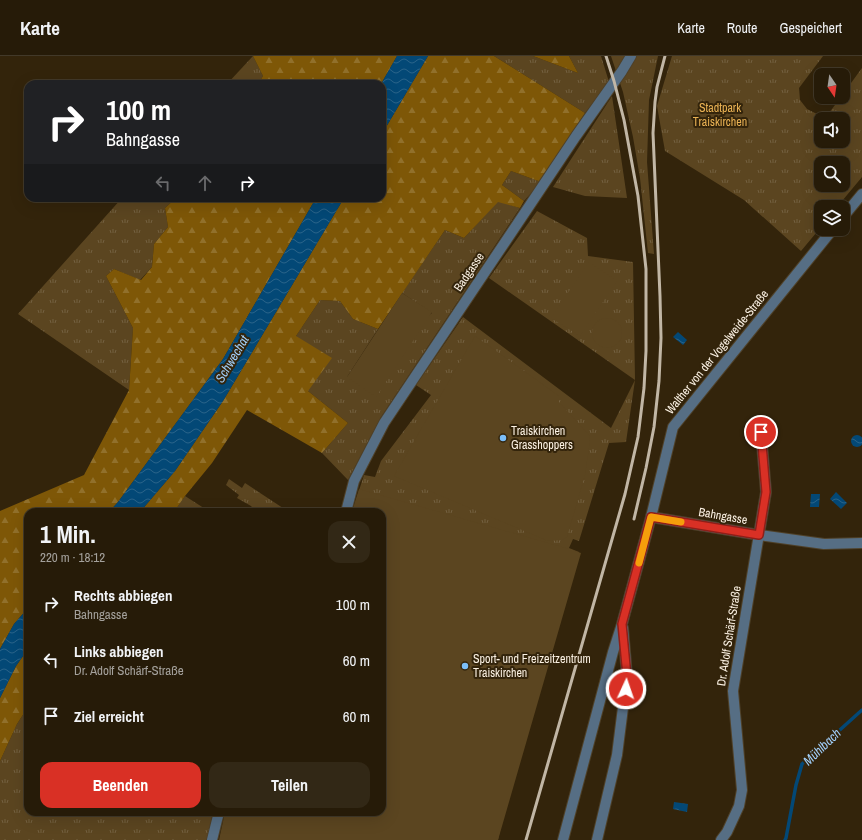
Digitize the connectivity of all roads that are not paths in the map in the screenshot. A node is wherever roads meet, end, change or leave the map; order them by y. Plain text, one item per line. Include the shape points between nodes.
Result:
1 (631, 56) edge
2 (862, 194) edge
3 (850, 209) edge
4 (827, 236) edge
5 (761, 432) dead end
6 (347, 508) edge
7 (651, 517) junction
8 (759, 535) junction
9 (862, 543) edge
10 (622, 624) junction
11 (218, 816) edge
12 (212, 840) edge
13 (563, 840) edge
14 (597, 840) edge
15 (721, 840) edge

1 - 6 street, Badgasse via 384,423 354,481
2 - 3 street
4 - 7 street, Walther von der Vogelweide-Straße via 673,427
5 - 8 street, Dr. Adolf Schärf-Straße via 766,492
7 - 8 street, Bahngasse
7 - 10 street, Walther von der Vogelweide-Straße
8 - 9 street, Bahngasse via 824,544
8 - 15 street, Dr. Adolf Schärf-Straße via 733,691 742,790 738,806
10 - 13 street, Walther von der Vogelweide-Straße
10 - 14 street, Walther von der Vogelweide-Straße via 627,676 617,755
11 - 12 street

